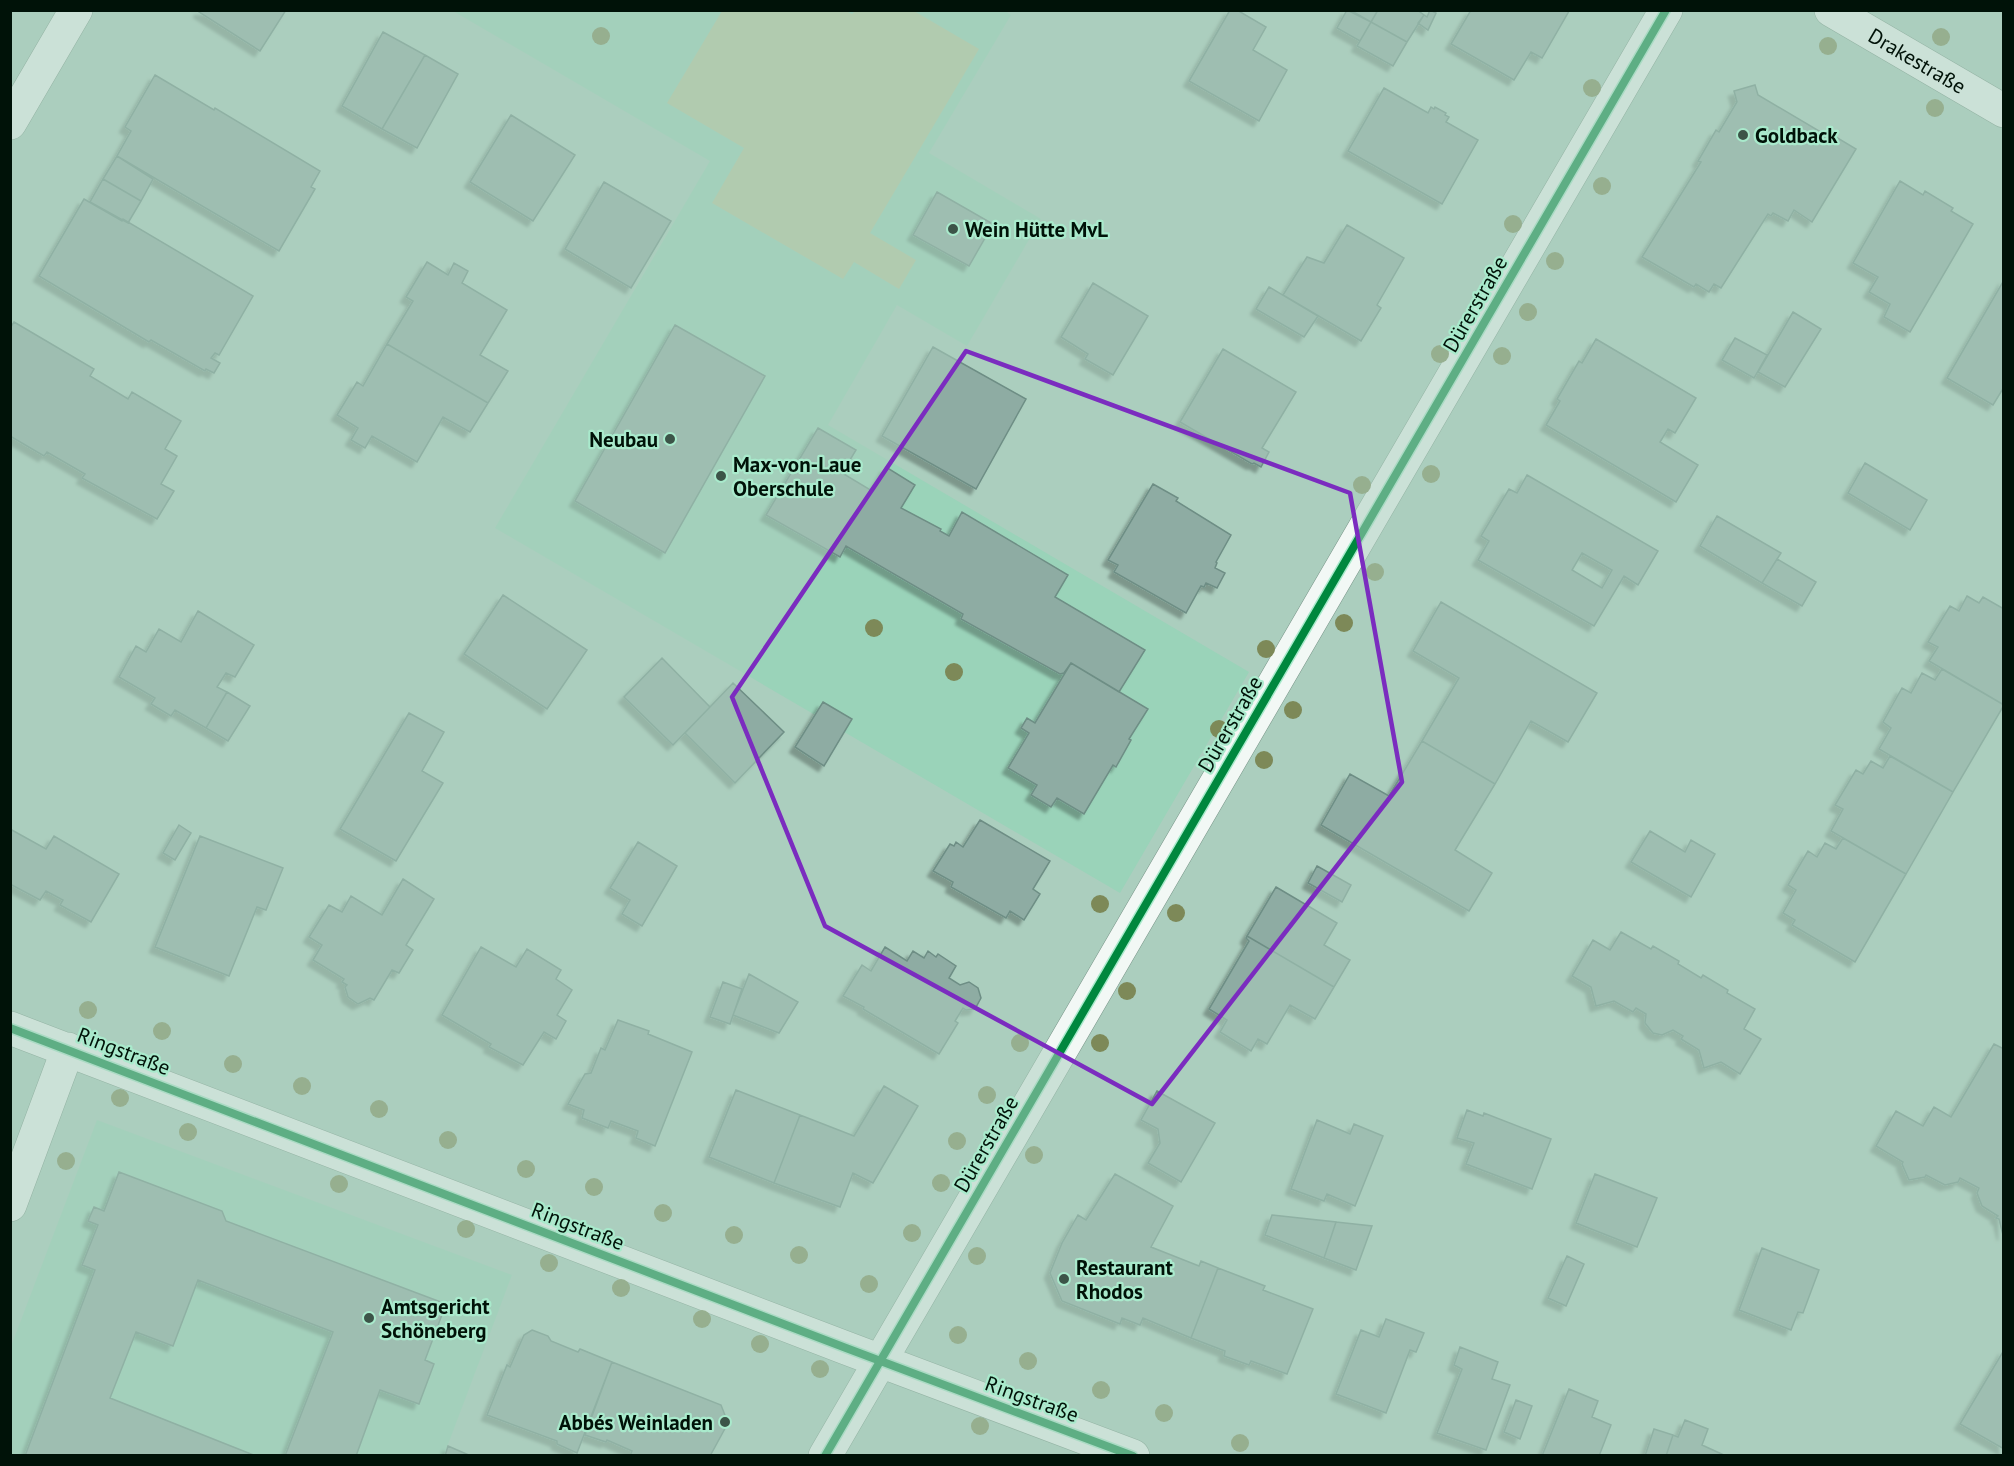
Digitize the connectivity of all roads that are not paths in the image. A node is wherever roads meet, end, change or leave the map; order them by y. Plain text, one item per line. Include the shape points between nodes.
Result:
1 (76, 10) edge
2 (1666, 10) edge
3 (1831, 10) edge
4 (2004, 111) edge
5 (10, 123) edge
6 (10, 1028) edge
7 (68, 1049) junction
8 (10, 1205) edge
9 (880, 1361) junction
10 (825, 1455) edge
11 (1133, 1455) edge

1 - 5 street
2 - 9 street, Dürerstraße
3 - 4 street, Drakestraße
6 - 7 street, Ringstraße
7 - 8 street
7 - 9 street, Ringstraße
9 - 10 street, Dürerstraße
9 - 11 street, Ringstraße

